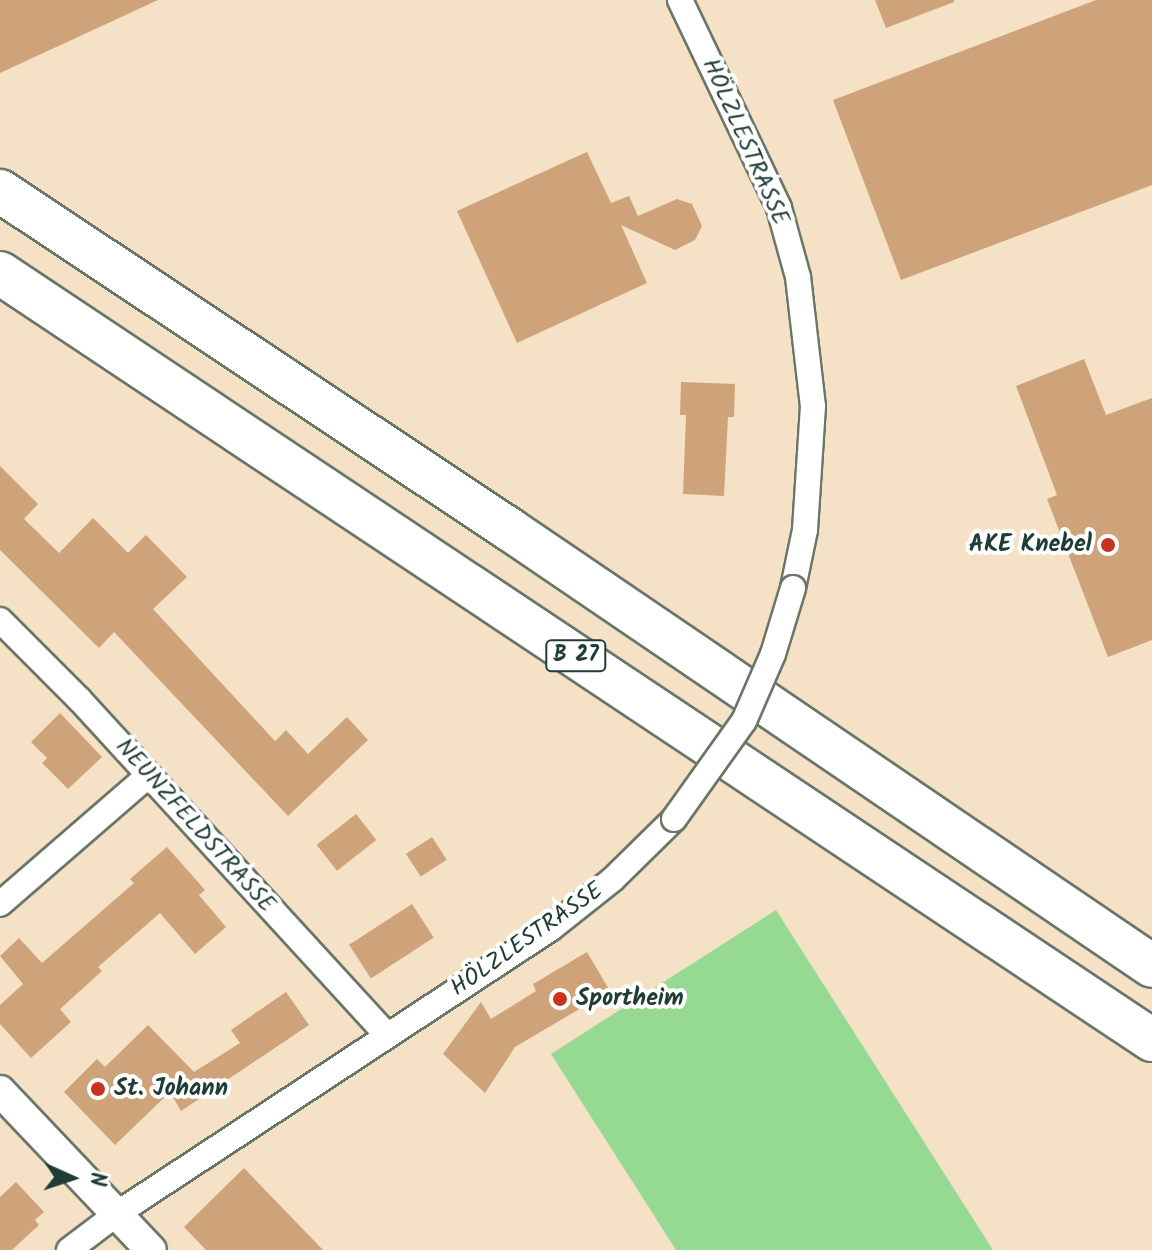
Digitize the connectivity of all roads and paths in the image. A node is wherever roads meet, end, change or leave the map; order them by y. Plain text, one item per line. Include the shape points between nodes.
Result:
1 (680, 0) edge
2 (0, 191) edge
3 (0, 273) edge
4 (0, 620) edge
5 (149, 775) junction
6 (0, 904) edge
7 (1152, 966) edge
8 (387, 1035) junction
9 (1152, 1040) edge
10 (0, 1091) edge
11 (118, 1213) junction
12 (69, 1250) edge
13 (151, 1250) edge

1 - 8 street, HÖLZLESTRASSE, bridge via 779,208 798,277 813,406 805,530 793,588 773,654 744,721 674,819 613,879 550,929
2 - 7 highway, B 27
3 - 9 highway, B 27
4 - 5 street, NEUNZFELDSTRASSE
5 - 6 street
5 - 8 street, NEUNZFELDSTRASSE
8 - 11 street, HÖLZLESTRASSE
10 - 11 street
11 - 12 street, HÖLZLESTRASSE
11 - 13 street

